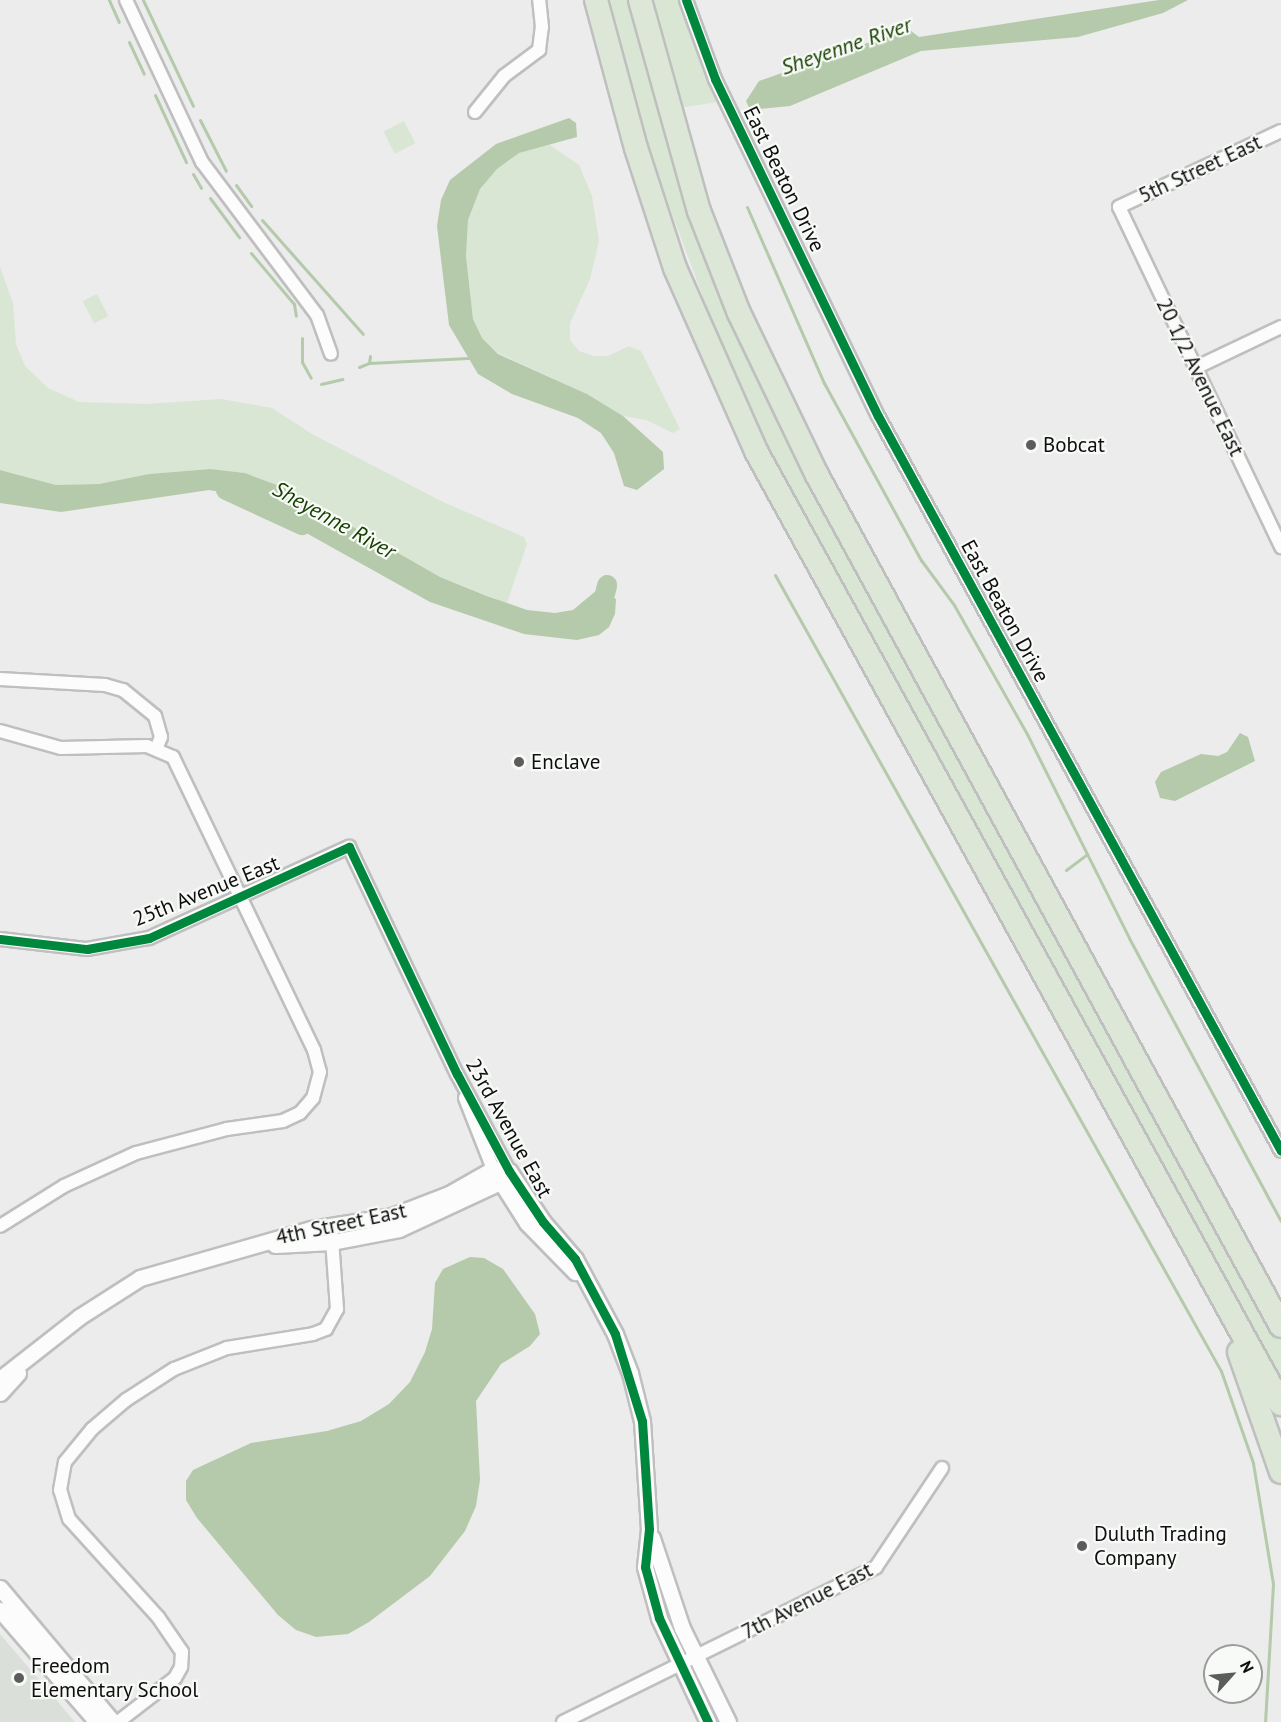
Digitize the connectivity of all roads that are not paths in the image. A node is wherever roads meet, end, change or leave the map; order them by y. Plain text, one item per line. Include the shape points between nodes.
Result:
1 (126, 0) edge
2 (539, 0) edge
3 (596, 0) edge
4 (640, 0) edge
5 (686, 0) edge
6 (475, 112) dead end
7 (1281, 131) edge
8 (1119, 207) joint
9 (1281, 327) edge
10 (331, 354) dead end
11 (1195, 368) junction
12 (1280, 544) edge
13 (0, 679) edge
14 (0, 730) edge
15 (156, 747) junction
16 (349, 847) joint
17 (242, 899) junction
18 (0, 939) edge
19 (1281, 1151) edge
20 (1190, 1158) junction
21 (501, 1174) junction
22 (1175, 1208) junction
23 (0, 1226) edge
24 (331, 1226) junction
25 (332, 1242) junction
26 (239, 1247) junction
27 (1281, 1293) edge
28 (1281, 1326) edge
29 (42, 1347) junction
30 (0, 1379) edge
31 (0, 1393) edge
32 (1281, 1404) edge
33 (942, 1468) dead end
34 (1281, 1472) edge
35 (649, 1529) junction
36 (0, 1588) edge
37 (0, 1610) edge
38 (696, 1658) junction
39 (680, 1664) junction
40 (97, 1722) edge
41 (113, 1722) edge
42 (118, 1722) edge
43 (563, 1722) edge
44 (708, 1722) edge
45 (728, 1722) edge

1 - 10 street via 202,162 317,315
2 - 6 street via 539,50 504,76
3 - 22 highway via 636,148 675,268 757,453
4 - 20 highway via 699,211 739,314 817,475
5 - 19 street, East Beaton Drive via 715,78 878,416
7 - 8 street, 5th Street East
8 - 11 street, 20 1/2 Avenue East
9 - 11 street
11 - 12 street, 20 1/2 Avenue East
13 - 15 street via 105,685 123,690 155,716 161,737
14 - 15 street via 61,748
15 - 17 street via 173,757 179,766
16 - 17 street, 25th Avenue East
16 - 21 street, 23rd Avenue East
17 - 18 street, 25th Avenue East via 149,938 87,949
17 - 23 street via 318,1058 318,1085 313,1098 300,1113 283,1121 227,1129 136,1153 64,1185
20 - 27 highway
20 - 28 highway
21 - 24 street, 4th Street East via 421,1206
21 - 25 street, 4th Street East via 399,1229
21 - 35 street, 23rd Avenue East via 575,1259 619,1343 642,1421
22 - 32 highway
22 - 34 highway via 1262,1410
24 - 25 street
24 - 26 street, 4th Street East
25 - 26 street, 4th Street East
25 - 42 street via 337,1309 326,1329 313,1335 227,1348 174,1369 117,1407 92,1429 65,1462 60,1490 69,1519 158,1617 182,1652 175,1678
26 - 29 street, 4th Street East via 140,1278 79,1317
29 - 30 street, 4th Street East
29 - 31 street, 4th Street East
33 - 38 street, 7th Avenue East via 876,1567
35 - 38 street via 667,1590
35 - 39 street via 645,1567 659,1617
36 - 41 street
37 - 40 street
38 - 39 street, 7th Avenue East
38 - 45 street
39 - 43 street, 7th Avenue East
39 - 44 street

